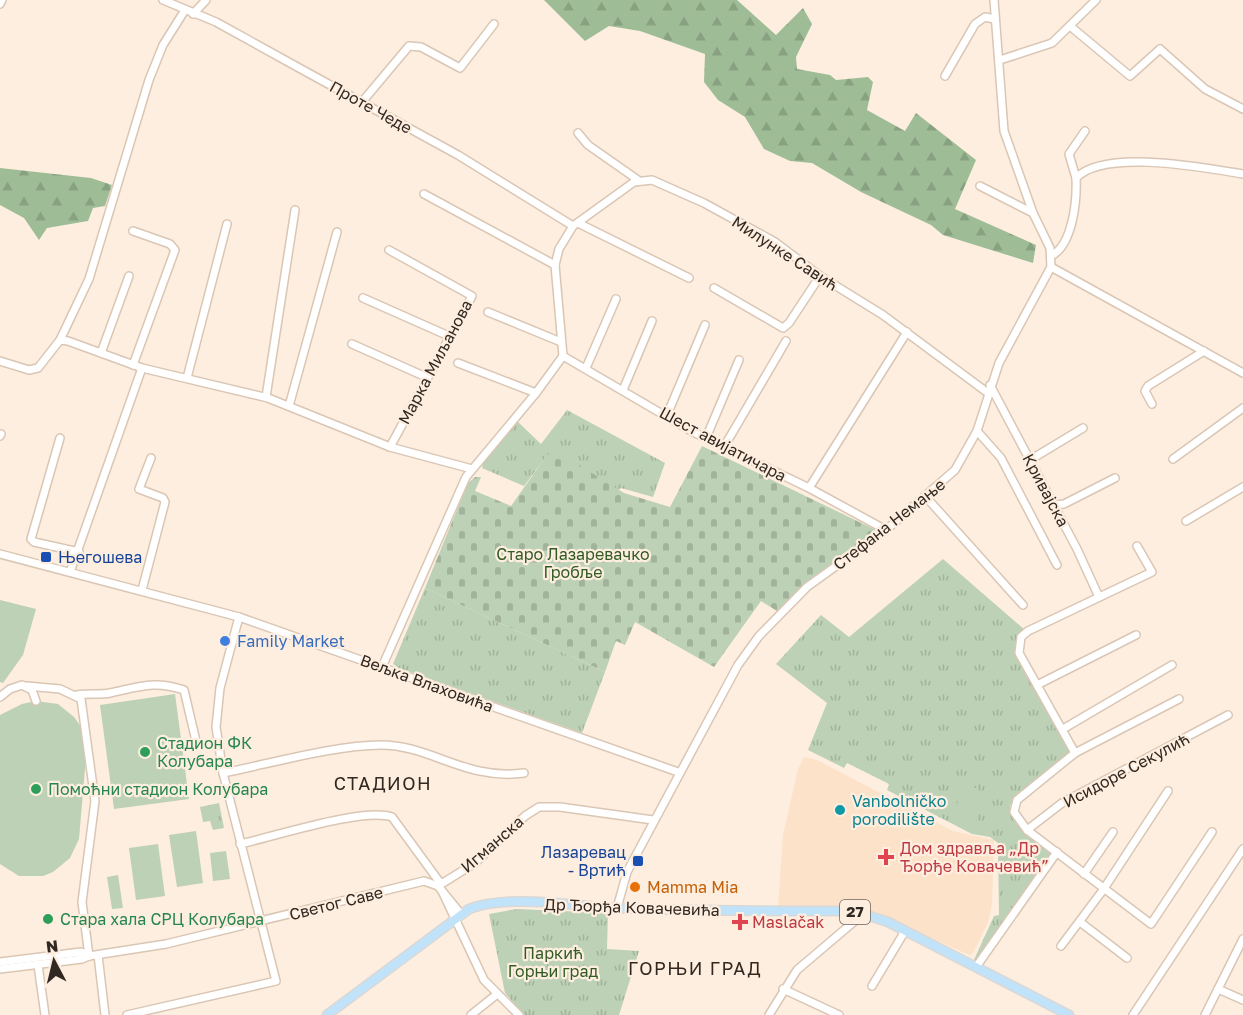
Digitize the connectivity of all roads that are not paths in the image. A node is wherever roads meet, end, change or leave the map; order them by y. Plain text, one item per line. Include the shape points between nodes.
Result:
1 (163, 0) edge
2 (206, 0) edge
3 (994, 0) edge
4 (1096, 0) edge
5 (185, 10) junction
6 (193, 14) junction
7 (994, 19) junction
8 (494, 24) dead end
9 (1070, 26) junction
10 (1000, 60) junction
11 (945, 76) dead end
12 (362, 102) junction
13 (1243, 110) edge
14 (1085, 131) dead end
15 (578, 133) dead end
16 (1243, 174) edge
17 (1076, 178) junction
18 (638, 180) junction
19 (980, 186) dead end
20 (424, 194) dead end
21 (295, 210) dead end
22 (1033, 213) junction
23 (227, 224) dead end
24 (575, 225) junction
25 (133, 231) dead end
26 (338, 232) dead end
27 (389, 250) dead end
28 (1051, 256) junction
29 (555, 265) junction
30 (1051, 267) junction
31 (129, 276) dead end
32 (820, 276) junction
33 (688, 278) dead end
34 (714, 288) dead end
35 (363, 298) dead end
36 (616, 299) dead end
37 (488, 312) dead end
38 (652, 321) dead end
39 (705, 325) dead end
40 (907, 332) junction
41 (451, 336) junction
42 (60, 340) junction
43 (786, 341) dead end
44 (561, 342) junction
45 (352, 344) dead end
46 (1204, 351) junction
47 (101, 353) junction
48 (563, 356) junction
49 (739, 360) dead end
50 (0, 361) edge
51 (458, 363) dead end
52 (133, 365) junction
53 (142, 368) junction
54 (586, 369) junction
55 (1243, 373) edge
56 (426, 377) junction
57 (187, 378) junction
58 (990, 385) junction
59 (623, 390) junction
60 (536, 393) junction
61 (988, 393) junction
62 (266, 397) junction
63 (1152, 404) dead end
64 (289, 406) junction
65 (1243, 408) edge
66 (667, 415) junction
67 (1083, 428) dead end
68 (977, 431) junction
69 (60, 438) dead end
70 (706, 438) junction
71 (390, 447) junction
72 (724, 447) junction
73 (151, 458) dead end
74 (1173, 459) dead end
75 (1030, 460) junction
76 (472, 469) junction
77 (1115, 478) dead end
78 (1243, 487) edge
79 (809, 488) junction
80 (926, 497) junction
81 (1054, 505) junction
82 (1185, 521) dead end
83 (885, 530) junction
84 (1137, 546) dead end
85 (80, 552) junction
86 (0, 554) edge
87 (1058, 565) dead end
88 (70, 572) junction
89 (142, 590) junction
90 (1099, 597) junction
91 (1023, 605) dead end
92 (239, 617) junction
93 (1136, 635) dead end
94 (1173, 665) dead end
95 (382, 667) junction
96 (23, 685) junction
97 (1037, 685) junction
98 (77, 695) junction
99 (0, 697) edge
100 (1179, 699) dead end
101 (36, 701) dead end
102 (1228, 715) dead end
103 (1063, 729) junction
104 (196, 741) dead end
105 (1075, 753) junction
106 (678, 772) junction
107 (223, 773) junction
108 (524, 773) dead end
109 (1168, 791) dead end
110 (653, 820) junction
111 (1027, 830) junction
112 (1113, 832) dead end
113 (1212, 832) dead end
114 (240, 844) junction
115 (1243, 849) edge
116 (1057, 852) junction
117 (1084, 874) junction
118 (440, 886) junction
119 (1103, 890) junction
120 (617, 908) junction
121 (863, 914) junction
122 (458, 916) junction
123 (261, 921) junction
124 (1080, 922) junction
125 (905, 931) junction
126 (1243, 939) edge
127 (1061, 946) dead end
128 (98, 955) junction
129 (89, 956) junction
130 (1126, 958) dead end
131 (0, 962) edge
132 (38, 965) junction
133 (976, 967) junction
134 (0, 969) edge
135 (872, 986) dead end
136 (783, 989) junction
137 (1218, 989) junction
138 (496, 995) junction
139 (1243, 1000) edge
140 (1067, 1014) edge
141 (45, 1015) edge
142 (105, 1015) edge
143 (127, 1015) edge
144 (327, 1015) edge
145 (471, 1015) edge
146 (519, 1015) edge
147 (769, 1015) edge
148 (839, 1015) edge
149 (1133, 1015) edge
150 (1205, 1015) edge

1 - 5 street, Проте Чеде
2 - 6 street
3 - 7 street, Стефана Немање
4 - 9 street
5 - 6 street, Проте Чеде
5 - 42 street via 163,45 149,80 89,279
6 - 12 street, Проте Чеде via 216,22
7 - 10 street, Стефана Немање
7 - 11 street via 985,17 975,24
8 - 12 street via 460,68 410,45
9 - 10 street via 1052,43
9 - 13 street via 1130,76 1160,49 1205,89
10 - 22 street, Стефана Немање via 1006,138
12 - 24 street, Проте Чеде
14 - 17 street via 1069,154
15 - 18 street via 588,145
16 - 17 street via 1145,161 1103,166
17 - 28 street via 1077,203 1072,222 1062,246
18 - 24 street
18 - 32 street, Милунке Савић via 651,180 721,211 775,242
19 - 22 street
20 - 29 street
21 - 62 street
22 - 28 street, Стефана Немање
23 - 57 street
24 - 29 street
24 - 33 street, Проте Чеде
25 - 52 street via 175,247
26 - 64 street
27 - 41 street, Марка Миљанова via 472,296
28 - 30 street, Стефана Немање
29 - 44 street
30 - 46 street
30 - 58 street, Стефана Немање
31 - 47 street
32 - 34 street via 783,328
32 - 40 street, Милунке Савић
35 - 41 street
36 - 54 street
37 - 44 street
38 - 59 street
39 - 66 street
40 - 61 street, Милунке Савић
40 - 79 street
41 - 56 street, Марка Миљанова
42 - 47 street
42 - 50 street via 38,368 29,370
43 - 72 street
44 - 48 street
45 - 56 street
46 - 55 street
46 - 63 street via 1148,386 1146,391
47 - 52 street
48 - 54 street, Шест авијатичара
48 - 60 street
49 - 70 street
51 - 60 street
52 - 53 street
53 - 57 street
53 - 85 street
54 - 59 street, Шест авијатичара
56 - 71 street, Марка Миљанова
57 - 62 street
58 - 61 street, Стефана Немање
58 - 75 street, Кривајска
59 - 66 street, Шест авијатичара
60 - 76 street
61 - 68 street, Стефана Немање
62 - 64 street
64 - 71 street
65 - 74 street
66 - 70 street, Шест авијатичара
67 - 75 street
68 - 80 street, Стефана Немање via 955,470
68 - 87 street via 1001,458
69 - 85 street via 32,538 34,542
70 - 72 street, Шест авијатичара
71 - 76 street
72 - 79 street, Шест авијатичара
73 - 89 street via 139,489 165,502
75 - 81 street, Кривајска
76 - 95 street
77 - 81 street via 1064,504
78 - 82 street
79 - 83 street, Шест авијатичара
80 - 83 street, Стефана Немање
80 - 91 street
81 - 90 street, Кривајска
83 - 106 street, Стефана Немање via 807,586 762,633 738,665
84 - 90 street via 1152,572
85 - 88 street
86 - 88 street, Вељка Влаховића
88 - 89 street, Вељка Влаховића
89 - 92 street, Вељка Влаховића
90 - 97 street via 1021,637 1019,653
92 - 95 street, Вељка Влаховића
92 - 107 street via 217,705
93 - 97 street
94 - 103 street
95 - 106 street, Вељка Влаховића
96 - 98 street
96 - 99 street
96 - 101 street via 32,690
97 - 103 street
98 - 104 street via 110,693 142,684 184,690
98 - 129 street via 85,714 95,801 82,902
100 - 105 street
102 - 111 street, Исидоре Секулић via 1062,803
103 - 105 street
105 - 111 street via 1014,805 1014,812
106 - 110 street, Стефана Немање
107 - 108 street via 382,745 406,748 491,774
107 - 114 street
109 - 119 street
110 - 118 street, Игманска via 539,807 476,862
110 - 120 street, Стефана Немање via 627,872
111 - 116 street
112 - 117 street
113 - 119 street via 1151,924
114 - 118 street via 385,814 397,824
114 - 123 street
115 - 149 street
116 - 117 street
116 - 133 street
117 - 119 street
118 - 122 street
118 - 123 street, Светог Саве via 415,883
119 - 124 street
120 - 121 main road, Др Ђорђа Ковачевића / 27
120 - 122 main road, Др Ђорђа Ковачевића / 27 via 491,903
121 - 125 main road, Др Ђорђа Ковачевића / 27
121 - 136 street via 797,970
122 - 138 street via 484,980
122 - 144 main road, 27
123 - 128 street, Светог Саве
123 - 143 street via 276,981
124 - 127 street
124 - 130 street
125 - 133 main road, Др Ђорђа Ковачевића / 27
125 - 135 street
126 - 137 street
128 - 129 street, Светог Саве
128 - 142 street
129 - 131 street, Светог Саве via 81,952
129 - 132 street, Светог Саве
132 - 134 street, Светог Саве
132 - 141 street
133 - 140 main road, Др Ђорђа Ковачевића / 27
136 - 147 street
136 - 148 street
137 - 139 street
137 - 150 street
138 - 145 street
138 - 146 street

